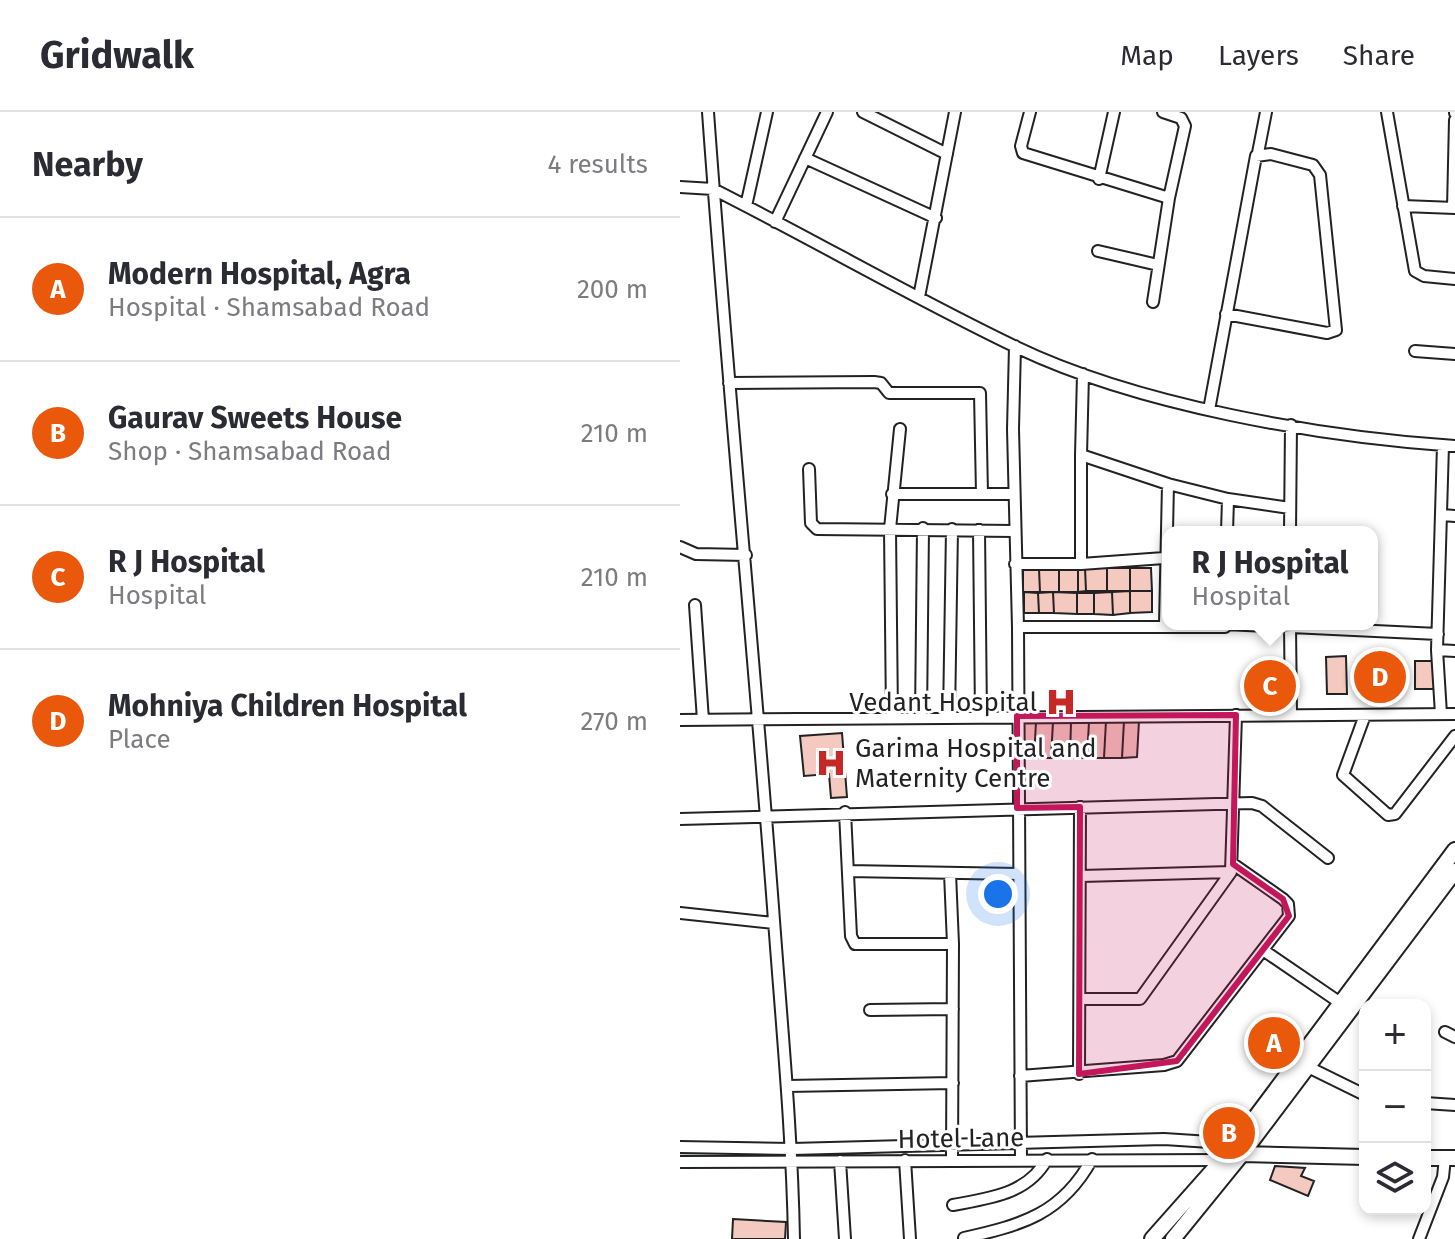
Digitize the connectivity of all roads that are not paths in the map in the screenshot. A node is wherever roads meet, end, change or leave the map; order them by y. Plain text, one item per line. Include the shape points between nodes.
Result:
1 (708, 112) edge
2 (767, 112) edge
3 (827, 112) edge
4 (955, 112) edge
5 (1030, 112) edge
6 (1114, 112) edge
7 (1163, 112) edge
8 (1266, 112) edge
9 (1387, 112) edge
10 (869, 113) edge
11 (1455, 120) edge
12 (1258, 153) junction
13 (947, 154) junction
14 (805, 158) junction
15 (1099, 179) junction
16 (680, 187) edge
17 (713, 189) junction
18 (1169, 198) junction
19 (746, 206) junction
20 (1403, 206) junction
21 (1454, 208) edge
22 (936, 218) junction
23 (775, 222) junction
24 (1098, 251) dead end
25 (1158, 265) junction
26 (1455, 279) edge
27 (919, 297) junction
28 (1153, 302) dead end
29 (1226, 314) junction
30 (1015, 346) junction
31 (1415, 351) dead end
32 (1455, 354) edge
33 (1083, 374) junction
34 (729, 383) junction
35 (1209, 410) junction
36 (1291, 425) junction
37 (900, 429) dead end
38 (1443, 445) junction
39 (1455, 446) edge
40 (1081, 455) junction
41 (809, 469) dead end
42 (1168, 484) junction
43 (892, 494) junction
44 (982, 494) junction
45 (1014, 494) junction
46 (1228, 499) junction
47 (1290, 508) junction
48 (1442, 515) junction
49 (1455, 516) edge
50 (1166, 526) edge
51 (1227, 526) edge
52 (1290, 526) edge
53 (923, 528) junction
54 (890, 529) junction
55 (952, 529) junction
56 (979, 530) junction
57 (1014, 531) junction
58 (680, 547) edge
59 (746, 555) junction
60 (1162, 558) edge
61 (1015, 564) junction
62 (1081, 564) junction
63 (695, 605) dead end
64 (1162, 625) edge
65 (1018, 627) junction
66 (1290, 630) edge
67 (1353, 630) edge
68 (1438, 634) junction
69 (1437, 650) junction
70 (1455, 651) edge
71 (1441, 714) junction
72 (1455, 714) edge
73 (1236, 715) junction
74 (1291, 715) junction
75 (1365, 715) junction
76 (981, 716) junction
77 (1017, 716) junction
78 (892, 717) junction
79 (921, 717) junction
80 (949, 717) junction
81 (760, 718) junction
82 (680, 720) edge
83 (703, 720) junction
84 (1455, 736) edge
85 (1234, 804) junction
86 (1080, 807) junction
87 (1017, 808) junction
88 (845, 812) junction
89 (766, 816) junction
90 (680, 819) edge
91 (1455, 850) edge
92 (1328, 858) dead end
93 (1232, 868) junction
94 (848, 871) junction
95 (1455, 871) edge
96 (950, 873) junction
97 (1018, 874) junction
98 (1081, 876) junction
99 (1450, 888) edge
100 (680, 913) edge
101 (774, 923) junction
102 (953, 944) junction
103 (1263, 950) junction
104 (1080, 999) junction
105 (1339, 1002) junction
106 (953, 1009) junction
107 (870, 1010) dead end
108 (1306, 1066) junction
109 (1079, 1074) junction
110 (1020, 1076) junction
111 (953, 1083) junction
112 (787, 1086) junction
113 (1359, 1092) edge
114 (1431, 1103) edge
115 (1455, 1105) edge
116 (680, 1147) edge
117 (1242, 1148) junction
118 (1021, 1150) junction
119 (952, 1151) junction
120 (792, 1154) junction
121 (1359, 1157) edge
122 (1450, 1158) edge
123 (1047, 1159) junction
124 (1092, 1159) junction
125 (905, 1160) junction
126 (840, 1161) junction
127 (1222, 1161) junction
128 (680, 1162) edge
129 (953, 1205) dead end
130 (964, 1238) edge
131 (794, 1239) edge
132 (845, 1239) edge
133 (910, 1239) edge
134 (1152, 1239) edge
135 (1173, 1239) edge
136 (1419, 1239) edge

1 - 17 street
2 - 19 street
3 - 14 street
4 - 13 street
5 - 15 street via 1023,153
6 - 15 street
7 - 18 street via 1181,118 1185,126
8 - 12 street
9 - 20 street
10 - 13 street
11 - 21 street
12 - 29 street
12 - 29 street via 1319,170 1336,330 1327,333
13 - 22 street
14 - 22 street
14 - 23 street
15 - 18 street
16 - 17 street
17 - 19 street
17 - 34 street
18 - 25 street
19 - 23 street
20 - 21 street
20 - 26 street via 1415,271
22 - 27 street
23 - 27 street
24 - 25 street
25 - 28 street
27 - 30 street
29 - 35 street
30 - 33 street
30 - 45 street
31 - 32 street
33 - 35 street
33 - 40 street
34 - 44 street via 874,382 889,393 980,393
34 - 59 street
35 - 36 street
36 - 38 street
36 - 47 street
37 - 43 street
38 - 39 street
38 - 48 street
40 - 42 street
40 - 62 street
41 - 54 street via 815,528
42 - 46 street
42 - 50 street
43 - 44 street
43 - 54 street
44 - 45 street
45 - 57 street
46 - 47 street
46 - 51 street
47 - 52 street
48 - 49 street
48 - 68 street
53 - 54 street
53 - 55 street
53 - 79 street
54 - 78 street
55 - 56 street
55 - 80 street
56 - 57 street
56 - 76 street
57 - 61 street
58 - 59 street via 696,554
59 - 81 street
60 - 62 street
61 - 62 street
61 - 65 street
63 - 83 street
64 - 65 street
65 - 77 street
66 - 74 street
67 - 68 street
68 - 69 street
69 - 70 street
69 - 71 street
71 - 72 street
71 - 75 street
73 - 74 street
73 - 77 street
73 - 85 street
74 - 75 street
75 - 84 street via 1343,775 1388,815 1395,814
76 - 77 street
76 - 80 street
77 - 87 street
78 - 79 street
78 - 81 street
79 - 80 street
81 - 83 street
81 - 89 street
82 - 83 street
85 - 86 street
85 - 92 street via 1257,803
85 - 93 street
86 - 87 street
86 - 98 street
87 - 88 street
87 - 97 street
88 - 89 street
88 - 94 street
89 - 90 street
89 - 101 street
91 - 105 main road
93 - 98 street
93 - 103 street via 1288,904 1289,916
93 - 104 street via 1140,999
94 - 96 street
94 - 102 street via 855,944
95 - 99 main road
96 - 97 street
96 - 102 street
97 - 110 street
98 - 104 street
99 - 108 main road
100 - 101 street
101 - 112 street
102 - 106 street
103 - 105 street
103 - 109 street via 1177,1061
104 - 109 street
105 - 117 main road
106 - 107 street
106 - 111 street
108 - 113 street
108 - 117 main road
109 - 110 street
110 - 118 street
111 - 112 street
111 - 119 street
112 - 120 street
114 - 115 street
116 - 120 street
117 - 118 street
117 - 121 main road
117 - 127 main road
117 - 135 main road
118 - 119 street
118 - 119 street, Hotel Lane
118 - 123 street, Hotel Lane
119 - 120 street
119 - 125 street, Hotel Lane
120 - 126 street, Hotel Lane
120 - 128 street, Hotel Lane
120 - 131 street
122 - 136 street
123 - 124 street, Hotel Lane
123 - 129 street via 1038,1176 1019,1189
124 - 127 street, Hotel Lane
124 - 130 street via 1065,1199 1041,1215
125 - 126 street, Hotel Lane
125 - 133 street
126 - 132 street
127 - 134 main road

